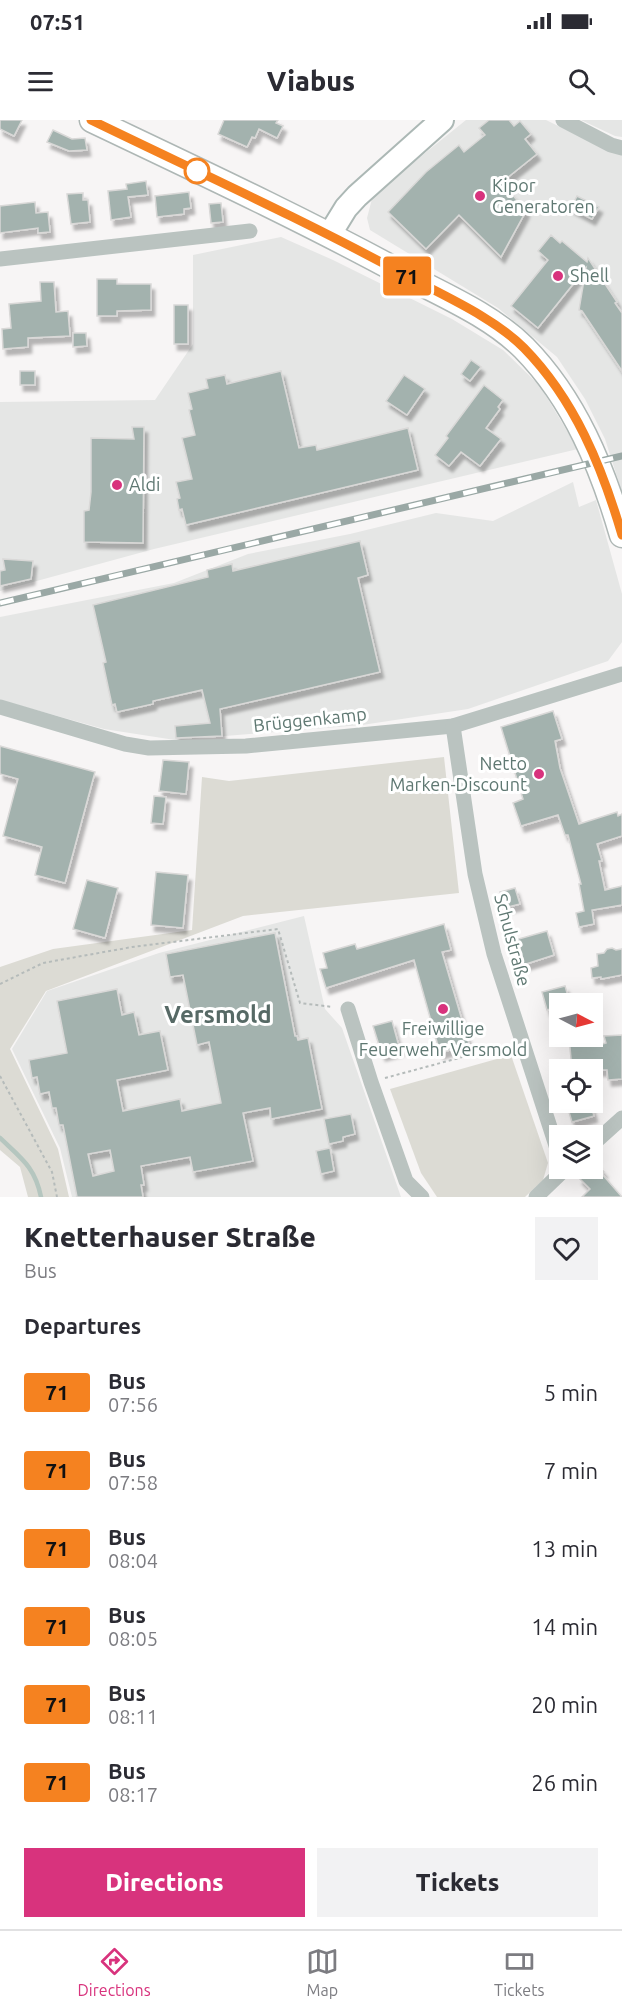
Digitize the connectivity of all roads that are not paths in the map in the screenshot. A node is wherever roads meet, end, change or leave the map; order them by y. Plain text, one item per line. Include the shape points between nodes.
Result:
1 (92, 120) edge
2 (442, 120) edge
3 (563, 120) edge
4 (622, 148) edge
5 (250, 231) dead end
6 (330, 234) junction
7 (0, 259) edge
8 (622, 535) edge
9 (622, 674) edge
10 (0, 707) edge
11 (453, 726) junction
12 (348, 1009) road end
13 (622, 1118) edge
14 (549, 1125) edge
15 (603, 1135) edge
16 (555, 1179) edge
17 (422, 1197) edge
18 (536, 1197) edge

1 - 6 main road
2 - 6 street via 357,196
3 - 4 street
5 - 7 street
6 - 8 main road via 491,322 522,346 547,375 586,437
9 - 11 street, Brüggenkamp
10 - 11 street, Brüggenkamp via 149,748 246,746
11 - 14 street, Schulstraße via 475,874 494,954
12 - 17 street via 406,1181
13 - 15 street
16 - 18 street

